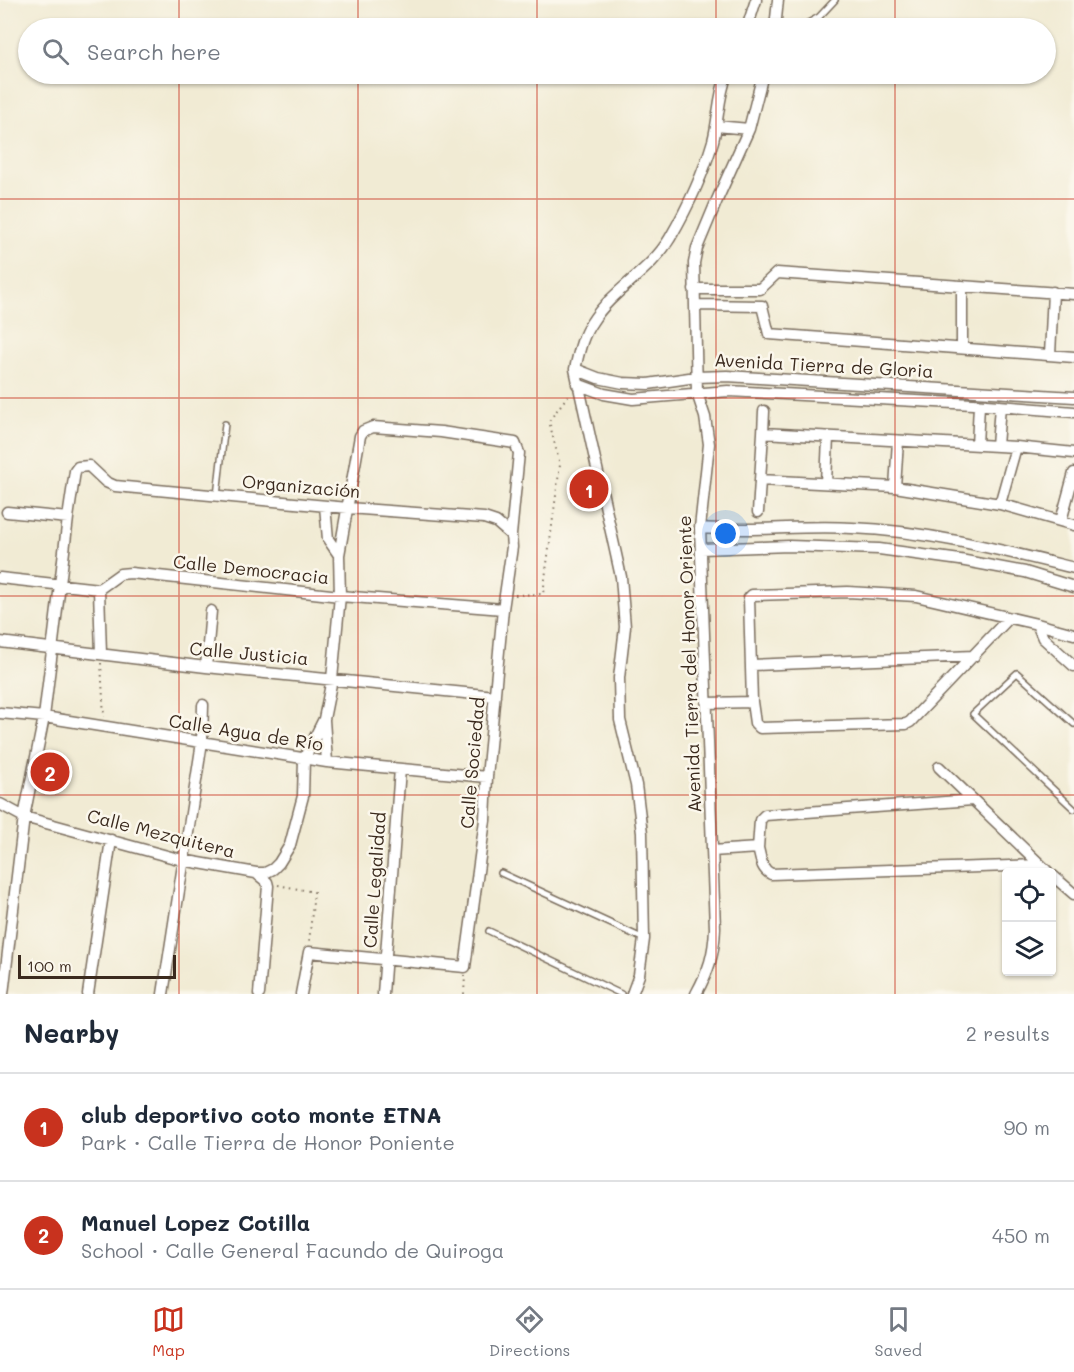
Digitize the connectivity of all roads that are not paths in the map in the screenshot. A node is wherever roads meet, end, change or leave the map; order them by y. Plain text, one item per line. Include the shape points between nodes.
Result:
1 (756, 0) edge
2 (778, 0) edge
3 (835, 0) edge
4 (752, 18) edge
5 (775, 18) edge
6 (817, 18) edge
7 (724, 84) edge
8 (760, 84) edge
9 (716, 126) junction
10 (749, 129) junction
11 (962, 286) junction
12 (694, 289) junction
13 (1053, 292) junction
14 (1074, 294) edge
15 (695, 305) junction
16 (962, 348) junction
17 (1050, 355) junction
18 (1074, 357) edge
19 (575, 369) junction
20 (696, 377) junction
21 (577, 384) junction
22 (697, 393) junction
23 (1074, 398) edge
24 (979, 405) junction
25 (1000, 406) junction
26 (764, 411) dead end
27 (1074, 412) edge
28 (225, 424) dead end
29 (763, 433) junction
30 (828, 437) junction
31 (898, 441) junction
32 (977, 445) junction
33 (997, 446) junction
34 (1016, 447) junction
35 (1074, 453) edge
36 (1074, 473) edge
37 (760, 480) junction
38 (826, 483) junction
39 (895, 487) junction
40 (217, 496) junction
41 (1000, 504) junction
42 (325, 506) junction
43 (348, 508) junction
44 (7, 512) dead end
45 (758, 512) dead end
46 (68, 518) junction
47 (1061, 521) junction
48 (1074, 525) edge
49 (700, 528) junction
50 (511, 535) junction
51 (701, 549) junction
52 (339, 555) junction
53 (1074, 568) edge
54 (0, 578) edge
55 (60, 584) junction
56 (1074, 588) edge
57 (99, 589) junction
58 (340, 596) junction
59 (503, 609) junction
60 (211, 611) dead end
61 (1010, 618) junction
62 (1037, 624) junction
63 (1074, 634) edge
64 (0, 642) edge
65 (52, 648) junction
66 (100, 654) junction
67 (974, 656) junction
68 (752, 665) junction
69 (1074, 666) edge
70 (206, 667) junction
71 (332, 679) junction
72 (495, 696) junction
73 (752, 702) junction
74 (707, 703) junction
75 (203, 705) dead end
76 (0, 713) edge
77 (1074, 713) edge
78 (44, 717) junction
79 (1068, 718) junction
80 (324, 719) junction
81 (1074, 724) edge
82 (201, 742) junction
83 (304, 759) junction
84 (327, 762) junction
85 (939, 767) dead end
86 (400, 769) junction
87 (487, 777) junction
88 (973, 800) junction
89 (0, 804) edge
90 (1074, 809) edge
91 (24, 817) junction
92 (111, 840) junction
93 (758, 848) junction
94 (712, 851) junction
95 (182, 860) junction
96 (1039, 865) junction
97 (1042, 868) edge
98 (256, 873) junction
99 (501, 873) dead end
100 (1056, 879) edge
101 (1074, 894) edge
102 (0, 914) edge
103 (12, 920) junction
104 (489, 931) dead end
105 (644, 939) junction
106 (385, 958) junction
107 (3, 994) edge
108 (88, 994) edge
109 (163, 994) edge
110 (259, 994) edge
111 (302, 994) edge
112 (382, 994) edge
113 (621, 994) edge
114 (632, 994) edge
115 (696, 994) edge

1 - 4 street
2 - 5 street
3 - 6 lane
7 - 9 street
8 - 10 street, Avenida Tierra del Honor Oriente
9 - 10 street
9 - 19 street via 694,193 669,240 591,323
10 - 12 street, Avenida Tierra del Honor Oriente via 695,255
11 - 12 street via 777,273 760,289
11 - 13 street
11 - 16 street
12 - 15 street, Avenida Tierra del Honor Oriente
13 - 14 street
13 - 17 street
15 - 16 street via 762,306 769,334
15 - 20 street, Avenida Tierra del Honor Oriente
16 - 17 street
17 - 18 street
19 - 20 street, Avenida Tierra de Gloria via 598,378 631,383
19 - 21 street
20 - 22 street, Avenida Tierra del Honor Oriente
20 - 23 street, Avenida Tierra de Gloria
21 - 22 street, Avenida Tierra de Gloria via 633,399
21 - 105 street via 621,577 626,627 619,678 620,720 639,808
22 - 24 street, Avenida Tierra de Gloria via 728,391
22 - 49 street, Avenida Tierra del Honor Oriente via 708,444
24 - 25 street, Avenida Tierra de Gloria
24 - 32 street
25 - 27 street, Avenida Tierra de Gloria
25 - 33 street
26 - 29 street
28 - 40 lane
29 - 30 street
29 - 37 street
30 - 31 street
30 - 38 street
31 - 32 street
31 - 39 street
32 - 33 street
33 - 34 street
34 - 35 street
34 - 41 street
36 - 47 street
37 - 38 street
37 - 45 street
38 - 39 street
39 - 41 street
40 - 42 street, Organización
40 - 46 street, Organización via 115,486 83,466
41 - 47 street
42 - 43 street, Organización
42 - 52 street via 328,539
43 - 50 street, Organización via 484,518 496,522
43 - 50 street, Calle Sociedad via 358,441 363,431 373,427 515,443 519,453
43 - 52 street
44 - 46 street
46 - 55 street
47 - 48 street
49 - 51 street, Avenida Tierra del Honor Oriente
49 - 53 street via 817,526 895,531 982,545
50 - 59 street, Calle Sociedad via 513,547
51 - 56 street via 879,549 1025,572
51 - 74 street, Avenida Tierra del Honor Oriente
52 - 58 street
54 - 55 street
55 - 57 street
55 - 65 street
57 - 58 street, Calle Democracia via 117,576 131,573
57 - 66 street
58 - 59 street, Calle Democracia
58 - 71 street
59 - 72 street, Calle Sociedad
60 - 70 street
61 - 62 street
61 - 67 street
61 - 68 street via 916,596 848,592 752,595
62 - 63 street
62 - 69 street via 1043,638
64 - 65 street, Calle Justicia
65 - 66 street, Calle Justicia
65 - 78 street
66 - 70 street, Calle Justicia
67 - 68 street
67 - 73 street via 906,724 760,728 755,723
68 - 73 street
70 - 71 street, Calle Justicia
71 - 72 street, Calle Justicia
71 - 80 street
72 - 87 street, Calle Sociedad
73 - 74 street
74 - 94 street, Avenida Tierra del Honor Oriente
75 - 82 street
76 - 78 street, Calle Agua de Río
77 - 79 lane
78 - 82 street, Calle Agua de Río
78 - 91 street
79 - 81 lane
79 - 90 lane via 1017,673 973,714
80 - 83 street
80 - 84 street
82 - 83 street, Calle Agua de Río
82 - 95 street
83 - 84 street, Calle Agua de Río
83 - 98 street via 303,796 290,845 273,869
84 - 86 street, Calle Agua de Río
85 - 88 street
86 - 87 street, Calle Agua de Río
86 - 106 street, Calle Legalidad
87 - 106 street, Calle Sociedad via 465,967
88 - 93 street via 765,815 760,820
88 - 96 street
89 - 91 street, Calle Mezquitera
91 - 92 street, Calle Mezquitera
91 - 103 street
92 - 95 street, Calle Mezquitera
92 - 108 street
93 - 94 street
93 - 96 street via 763,867 771,874
94 - 115 street, Avenida Tierra del Honor Oriente via 714,951
95 - 98 street, Calle Mezquitera
95 - 109 street
96 - 97 street
98 - 110 street, Calle Mezquitera via 268,883
99 - 105 lane
100 - 101 street
102 - 103 street
103 - 107 street
104 - 113 lane
105 - 114 street
106 - 111 street via 309,952
106 - 112 street, Calle Legalidad

